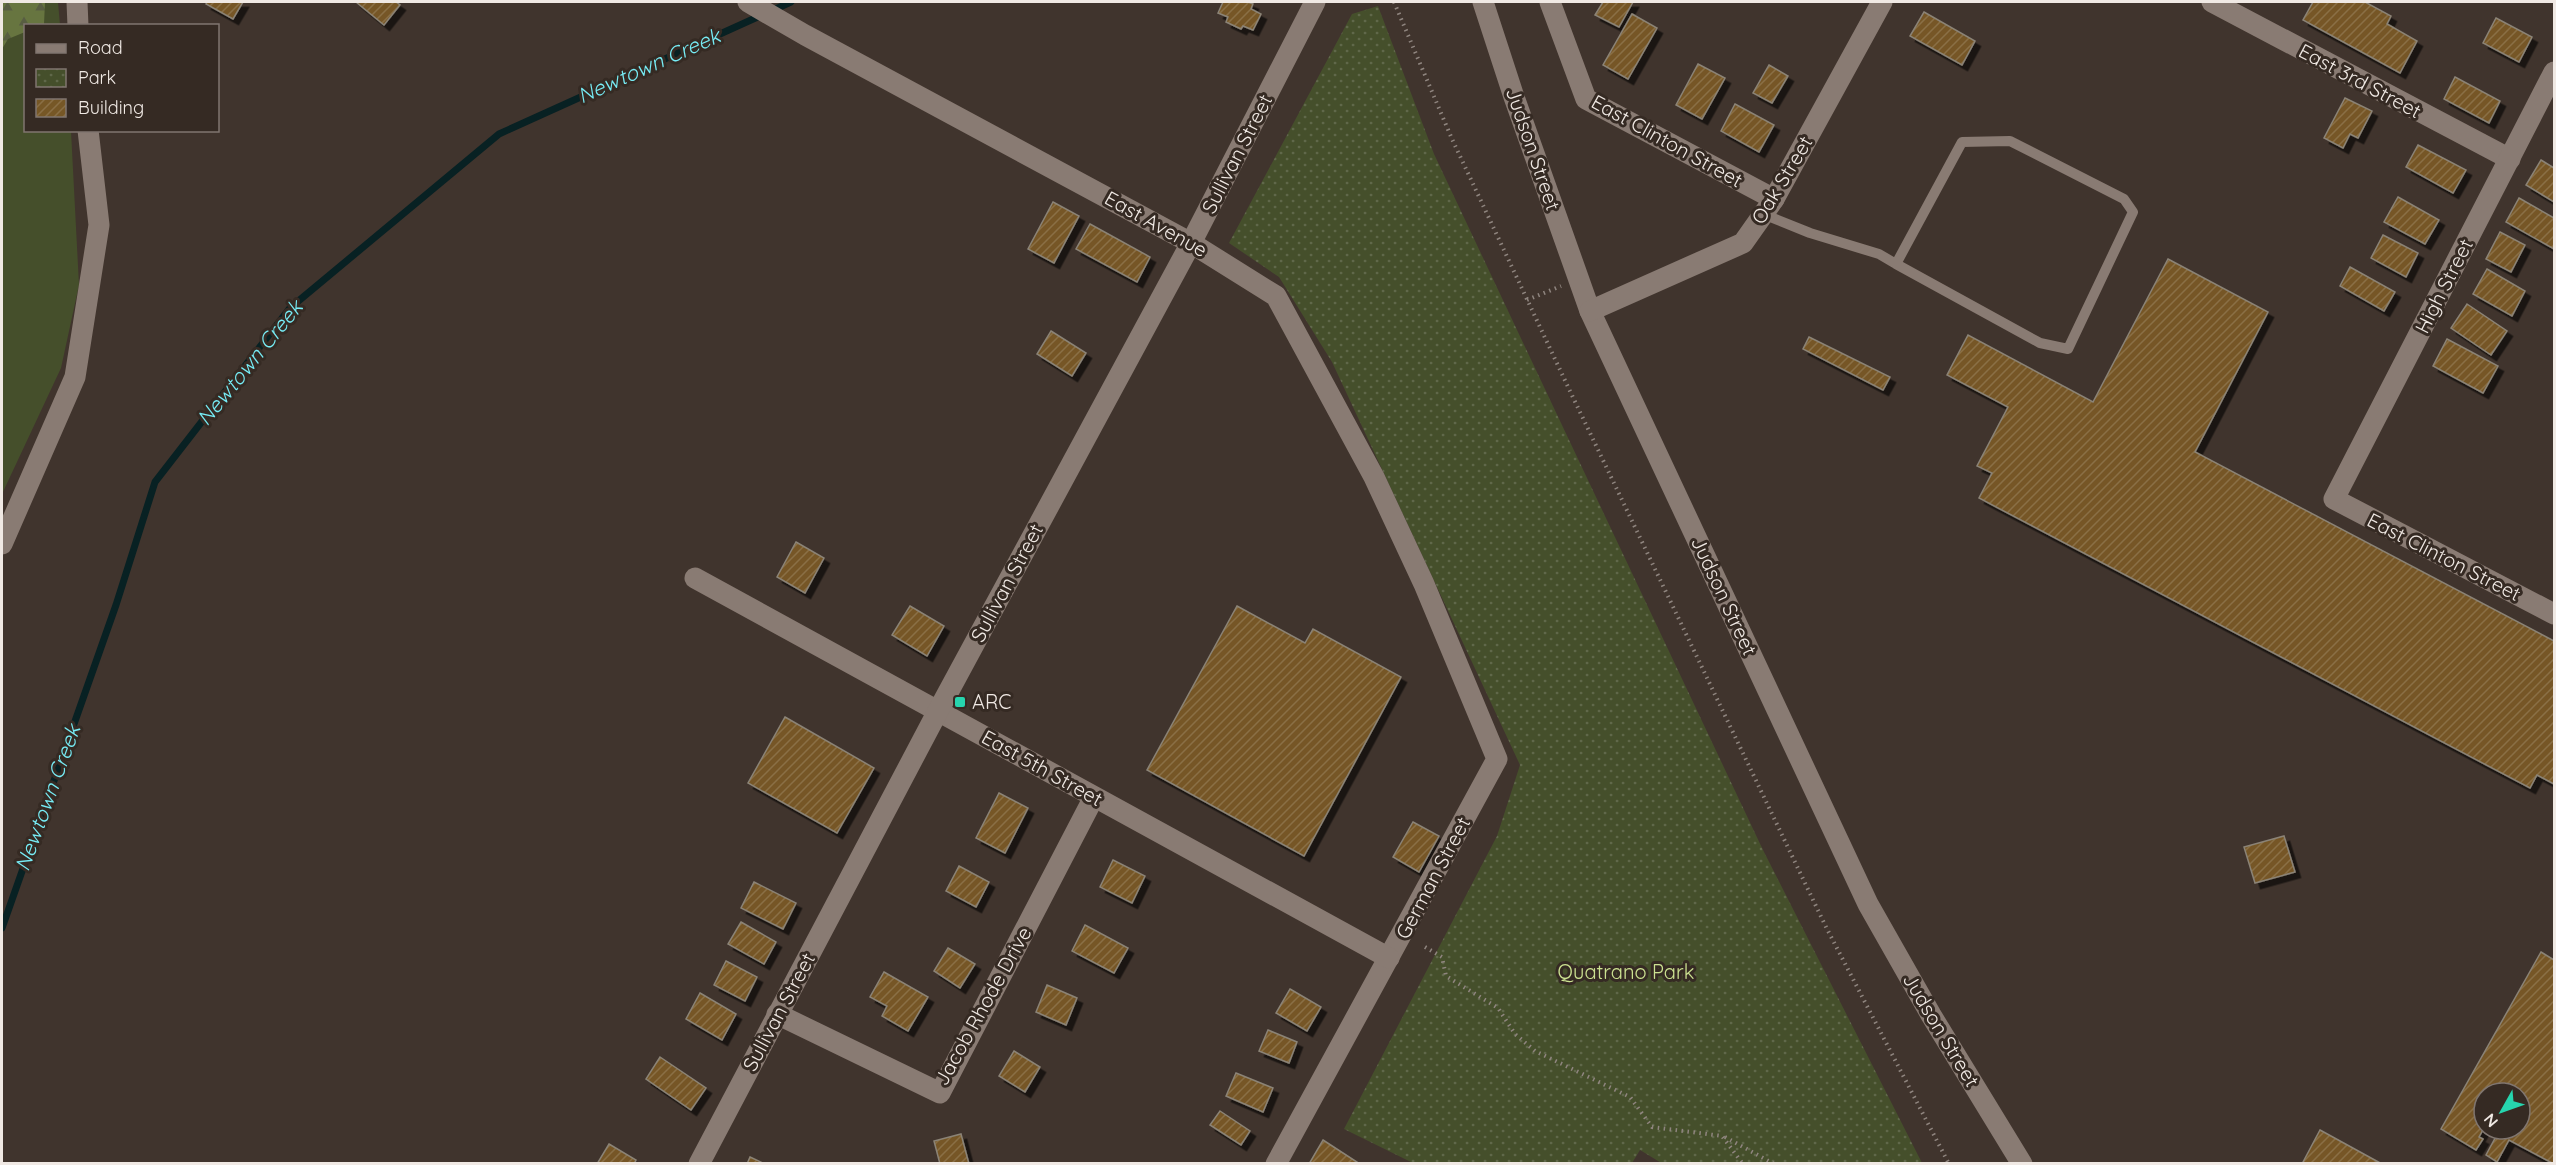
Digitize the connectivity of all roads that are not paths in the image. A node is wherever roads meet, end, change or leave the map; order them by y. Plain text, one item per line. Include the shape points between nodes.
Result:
1 (77, 2) edge
2 (748, 2) edge
3 (1315, 2) edge
4 (1484, 2) edge
5 (1550, 2) edge
6 (1882, 2) edge
7 (2212, 2) edge
8 (78, 24) edge
9 (2554, 72) edge
10 (88, 132) edge
11 (2510, 159) junction
12 (1769, 207) junction
13 (1191, 243) junction
14 (1896, 264) junction
15 (1590, 311) junction
16 (2334, 500) joint
17 (2, 544) edge
18 (695, 578) dead end
19 (1424, 584) joint
20 (2554, 614) edge
21 (938, 711) junction
22 (1094, 797) junction
23 (1389, 958) junction
24 (777, 1014) junction
25 (699, 1164) edge
26 (1276, 1164) edge
27 (2022, 1164) edge

1 - 8 street
2 - 13 street, East Avenue
3 - 13 street, Sullivan Street
4 - 15 street, Judson Street
5 - 12 street, East Clinton Street via 1586,99
6 - 12 street, Oak Street
7 - 11 street, East 3rd Street
9 - 11 street, High Street
10 - 17 street via 99,225 75,377
11 - 16 street, High Street
12 - 14 lane via 1810,233 1878,254
12 - 15 street, Oak Street via 1743,243
13 - 19 street, East Avenue via 1276,296 1374,477
13 - 21 street, Sullivan Street
14 - 14 lane via 2040,343 2068,349 2133,212 2124,199 2010,141 1962,142
15 - 27 street, Judson Street via 1868,904
16 - 20 street, East Clinton Street
18 - 21 street, East 5th Street
19 - 23 street, German Street via 1497,759
21 - 22 street, East 5th Street
21 - 24 street, Sullivan Street
22 - 23 street, East 5th Street
22 - 24 street, Jacob Rhode Drive via 940,1093
23 - 26 street, German Street
24 - 25 street, Sullivan Street

